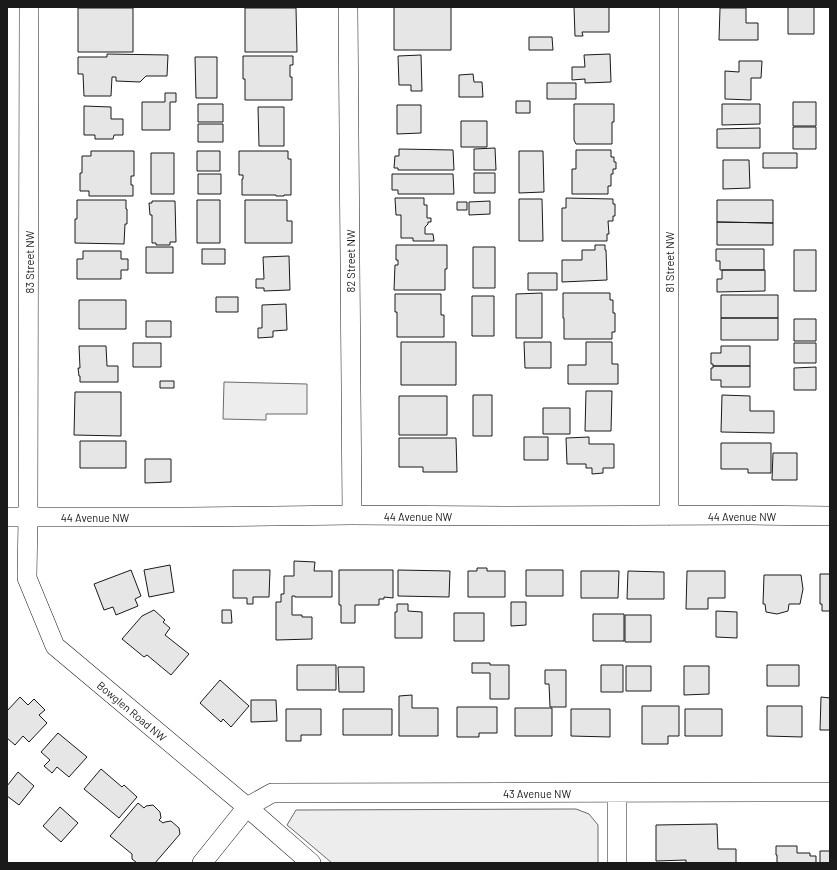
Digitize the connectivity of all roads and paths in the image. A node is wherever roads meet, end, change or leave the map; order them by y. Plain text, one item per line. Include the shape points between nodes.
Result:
1 (30, 7) edge
2 (348, 7) edge
3 (668, 7) edge
4 (352, 515) junction
5 (28, 516) junction
6 (669, 516) junction
7 (830, 516) edge
8 (7, 517) edge
9 (830, 792) edge
10 (617, 793) junction
11 (247, 807) junction
12 (202, 863) edge
13 (311, 863) edge
14 (617, 863) edge

1 - 5 street, 83 Street NW
2 - 4 street, 82 Street NW
3 - 6 street, 81 Street NW
4 - 5 street, 44 Avenue NW
4 - 6 street, 44 Avenue NW
5 - 8 street, 44 Avenue NW
5 - 11 street, Bowglen Road NW via 27,578 55,646
6 - 7 street, 44 Avenue NW
9 - 10 street, 43 Avenue NW
10 - 11 street, 43 Avenue NW via 272,793
10 - 14 street
11 - 12 street
11 - 13 street, Bowglen Road NW

